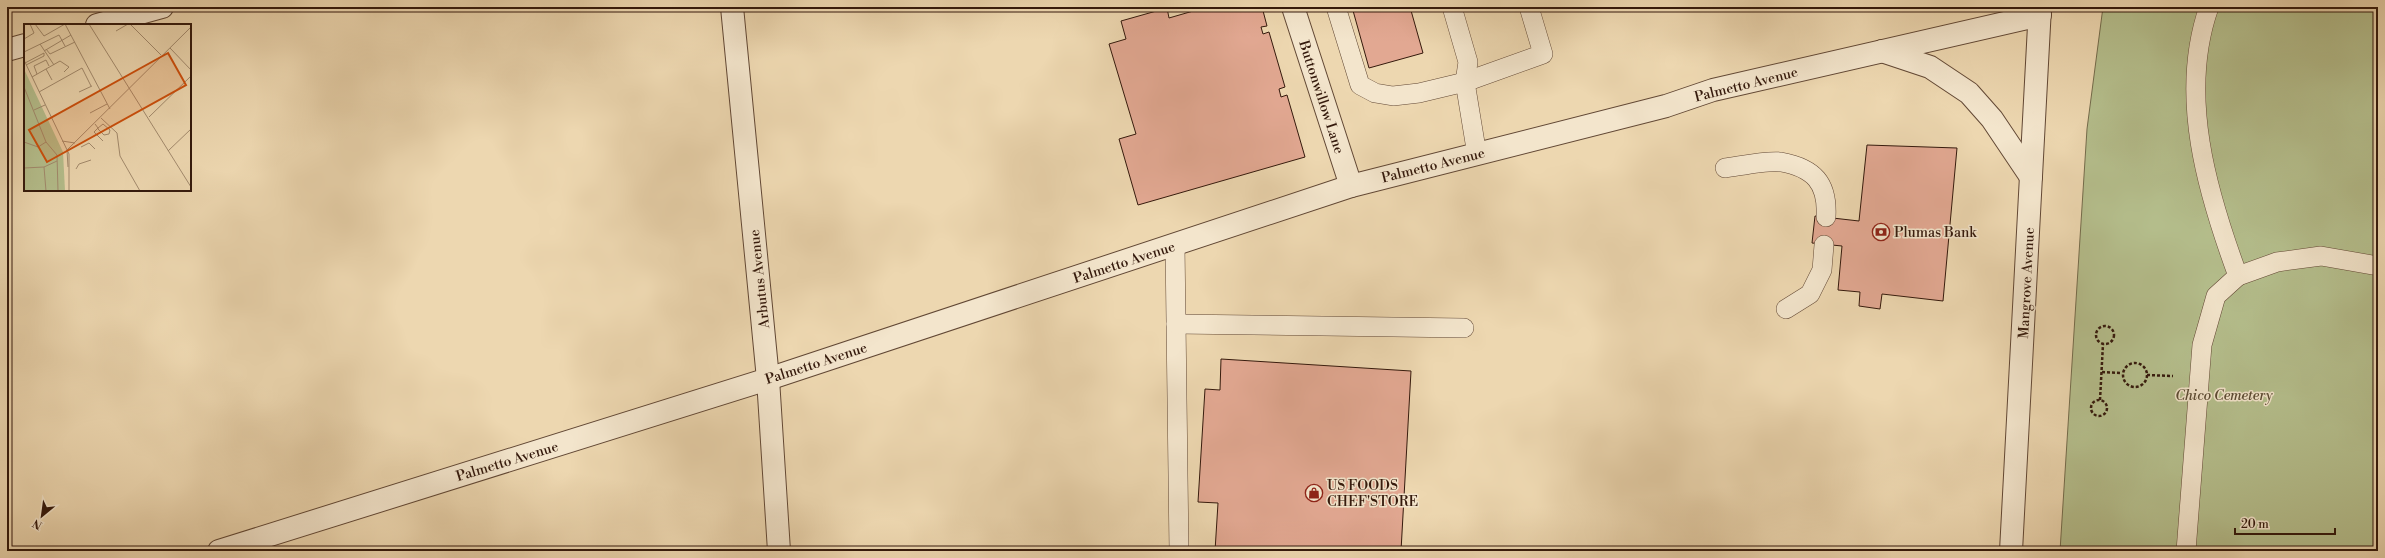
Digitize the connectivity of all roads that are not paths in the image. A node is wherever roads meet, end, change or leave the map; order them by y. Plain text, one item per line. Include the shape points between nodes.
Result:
1 (162, 7) edge
2 (732, 7) edge
3 (1293, 7) edge
4 (1336, 7) edge
5 (1452, 7) edge
6 (1529, 7) edge
7 (2210, 7) edge
8 (2043, 10) edge
9 (101, 24) edge
10 (24, 45) edge
11 (7, 50) edge
12 (1882, 51) junction
13 (1465, 82) junction
14 (1477, 154) junction
15 (1725, 168) dead end
16 (2031, 177) junction
17 (1351, 186) junction
18 (1826, 217) dead end
19 (1175, 245) junction
20 (1824, 245) dead end
21 (2378, 266) edge
22 (2238, 276) junction
23 (1786, 309) dead end
24 (1176, 324) junction
25 (1464, 328) dead end
26 (768, 379) junction
27 (219, 551) edge
28 (779, 551) edge
29 (1179, 551) edge
30 (2011, 551) edge
31 (2186, 551) edge

1 - 9 street
2 - 26 street, Arbutus Avenue
3 - 17 street, Buttonwillow Lane
4 - 13 lane via 1360,85 1375,93 1393,96
5 - 13 lane via 1468,62
6 - 13 lane via 1543,54
7 - 22 lane via 2202,27 2196,80 2199,144 2218,223
8 - 12 street, Palmetto Avenue
8 - 16 street, Mangrove Avenue
10 - 11 street
12 - 14 street, Palmetto Avenue via 1713,90 1666,106
12 - 16 street via 1930,67 1969,93 1992,119
13 - 14 lane
14 - 17 street, Palmetto Avenue
15 - 18 lane via 1780,162 1810,172 1823,187
16 - 30 street, Mangrove Avenue
17 - 19 street, Palmetto Avenue
19 - 24 lane
19 - 26 street, Palmetto Avenue
20 - 23 lane via 1822,270 1810,294
21 - 22 lane via 2321,256 2277,262
22 - 31 lane via 2216,296 2202,345
24 - 25 lane
24 - 29 lane
26 - 27 street, Palmetto Avenue
26 - 28 street, Arbutus Avenue

